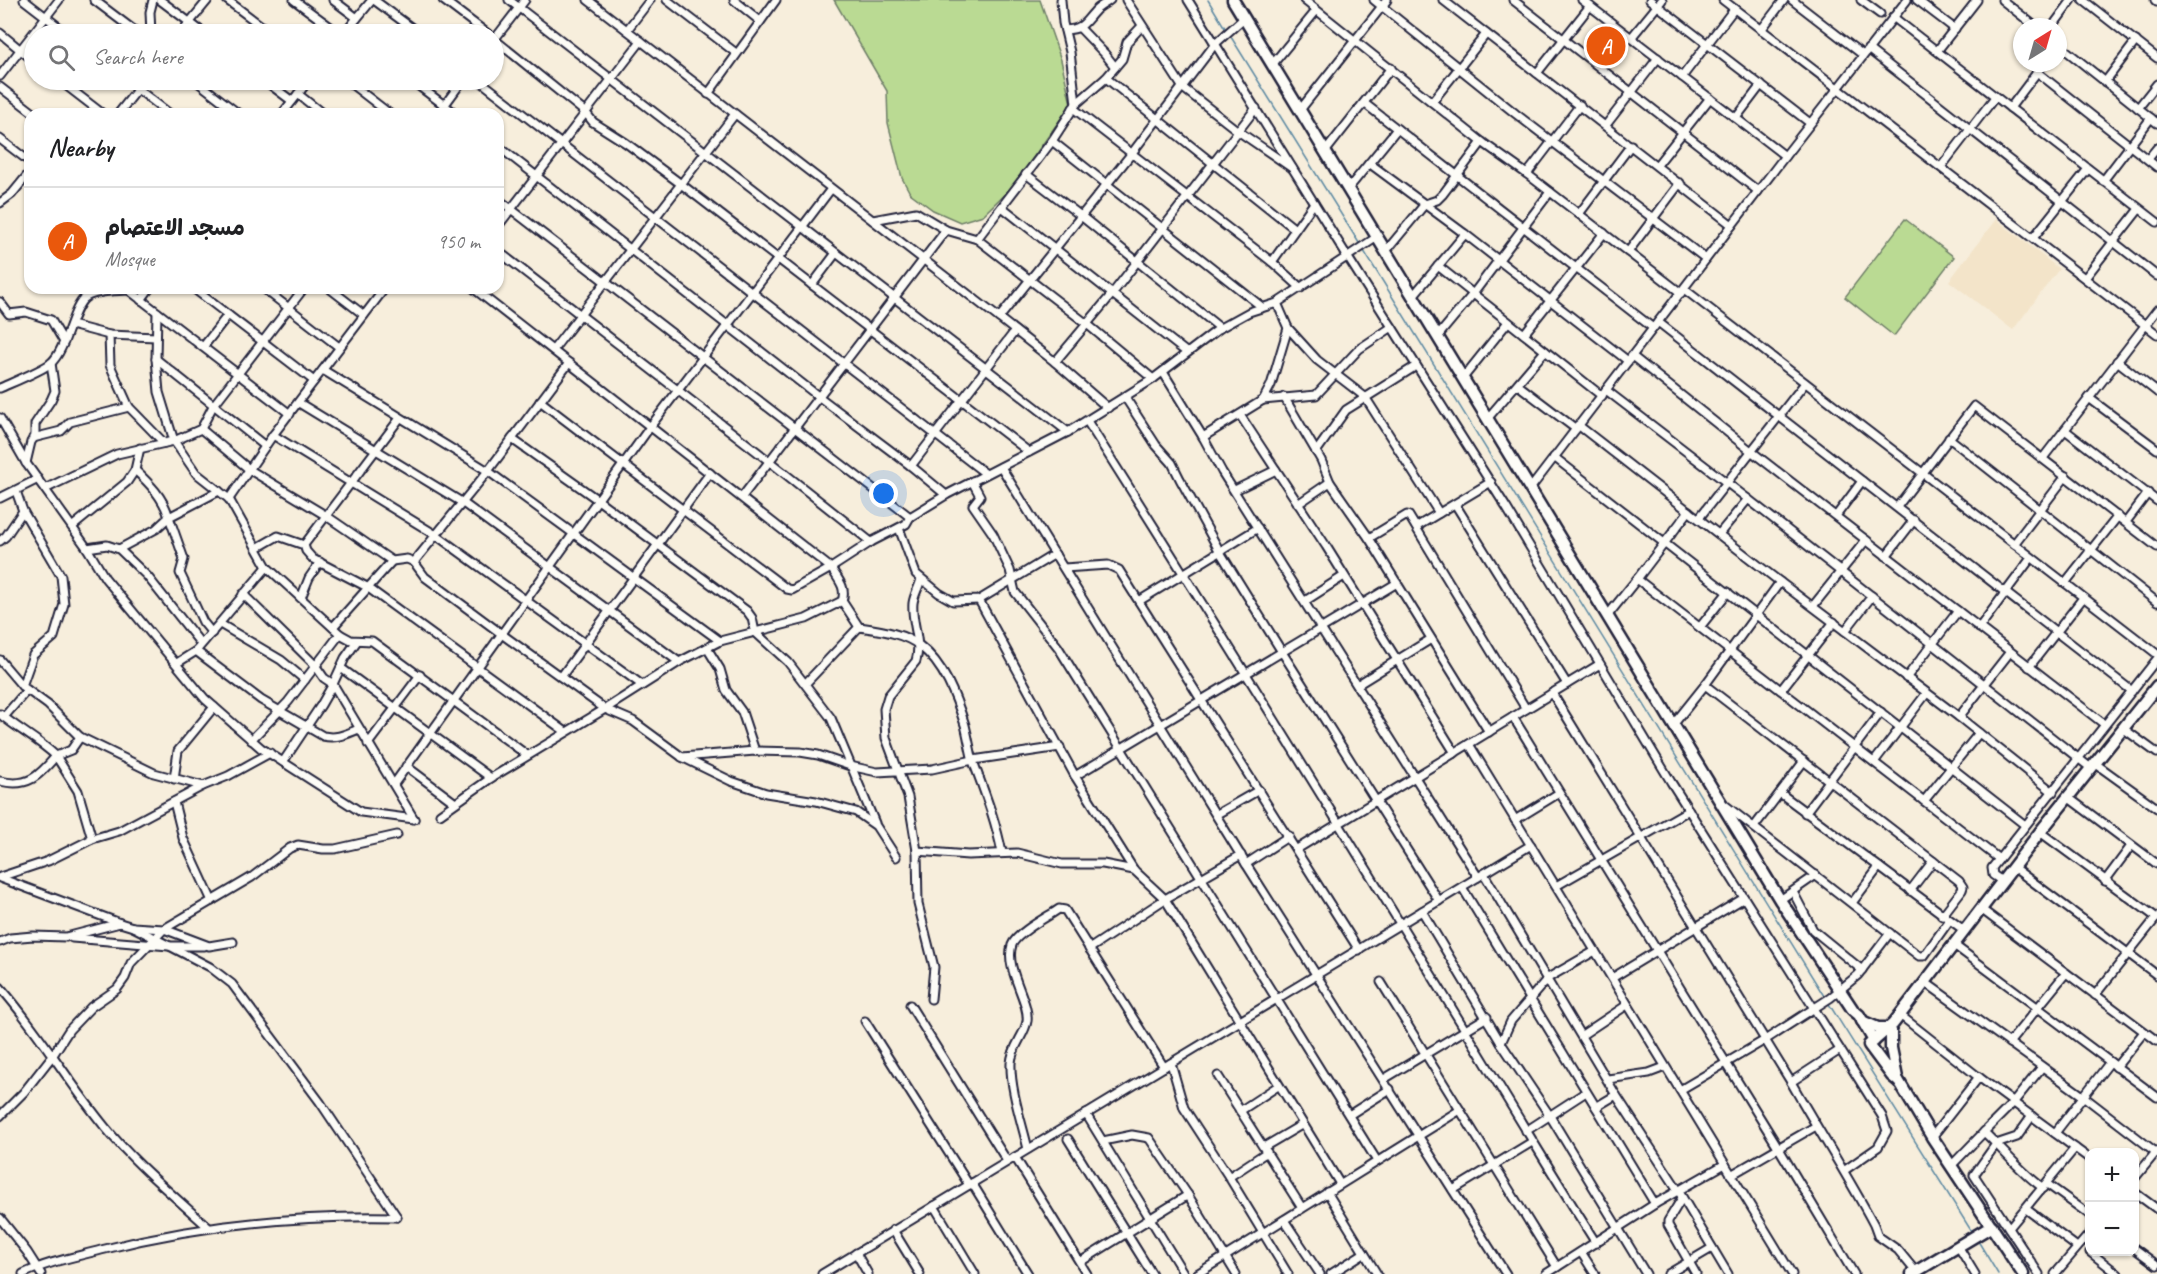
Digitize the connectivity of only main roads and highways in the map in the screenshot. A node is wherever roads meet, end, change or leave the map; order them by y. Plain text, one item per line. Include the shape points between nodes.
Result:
1 (1233, 0) edge
2 (2155, 691) edge
3 (1853, 1010) junction
4 (1862, 1021) junction
5 (1893, 1024) junction
6 (1874, 1047) junction
7 (1898, 1080) junction
8 (1992, 1226) junction
9 (1920, 1272) edge
10 (2023, 1274) edge

1 - 3 main road via 1780,900
2 - 5 main road via 2040,832
3 - 4 main road
3 - 6 main road
4 - 5 main road via 1874,1027
4 - 6 main road
5 - 6 main road
5 - 7 main road via 1891,1048
6 - 7 main road
7 - 8 main road
8 - 9 main road
8 - 10 main road

